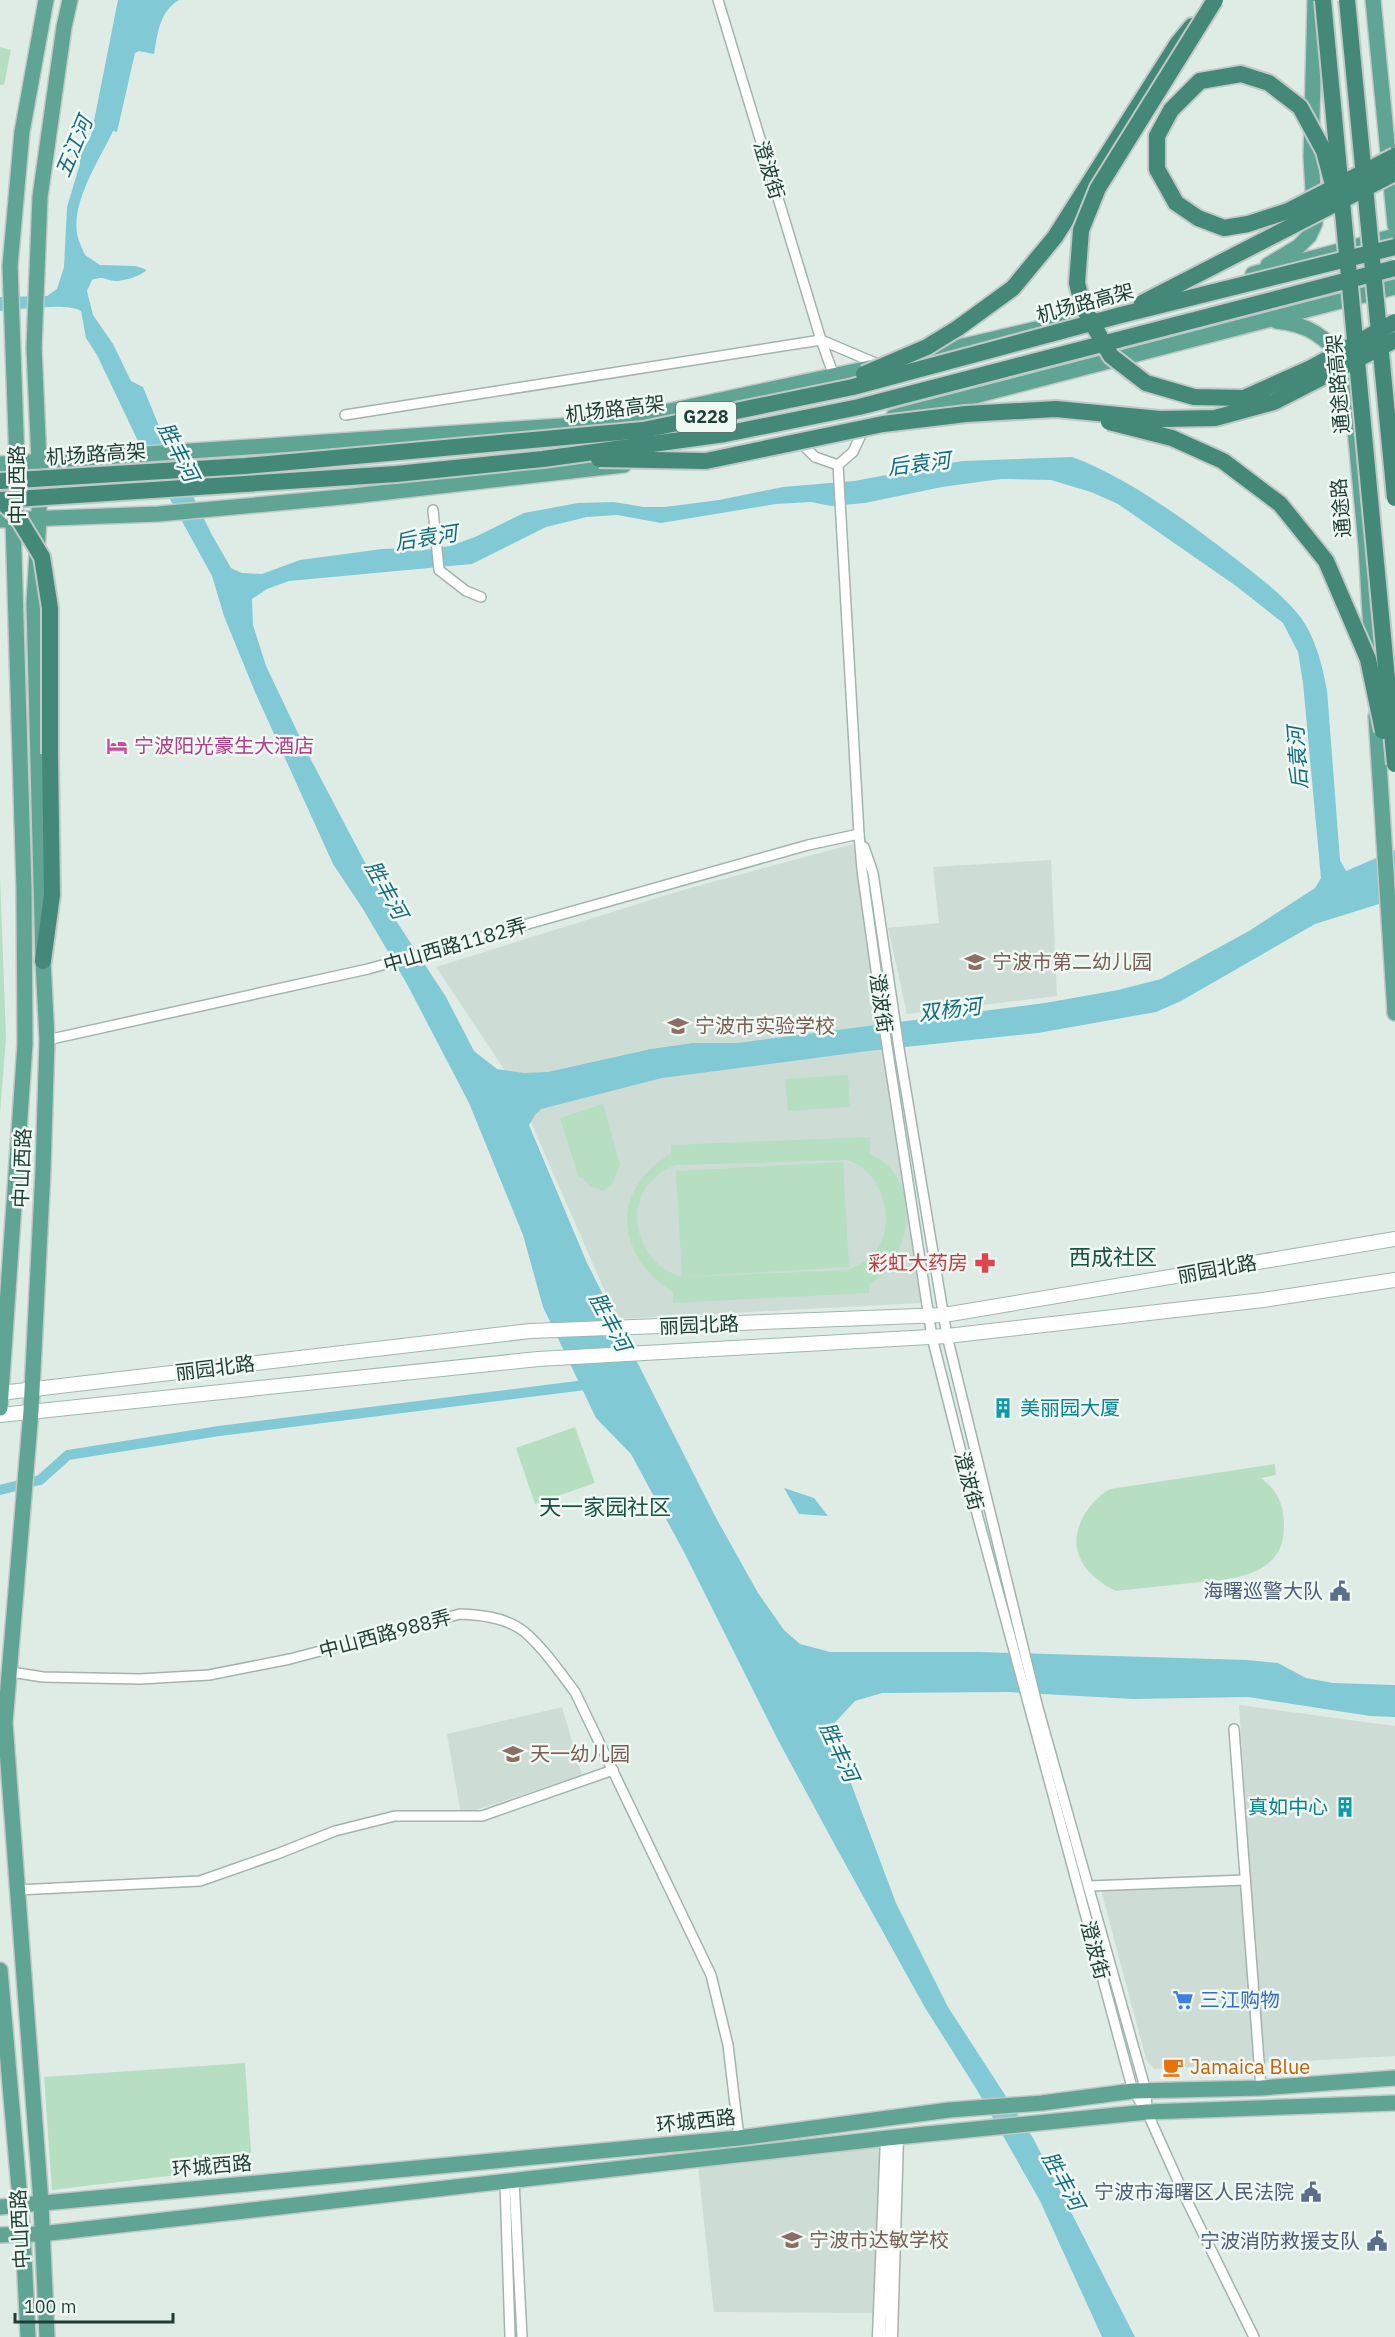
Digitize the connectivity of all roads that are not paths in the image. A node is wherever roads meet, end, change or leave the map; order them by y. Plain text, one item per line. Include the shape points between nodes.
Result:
1 (46, 0) edge
2 (70, 0) edge
3 (718, 0) edge
4 (1214, 0) edge
5 (1316, 0) edge
6 (1323, 0) edge
7 (1347, 0) edge
8 (1373, 0) edge
9 (1395, 156) edge
10 (1395, 173) edge
11 (1395, 225) edge
12 (1345, 228) junction
13 (1395, 236) edge
14 (1395, 247) edge
15 (1340, 251) junction
16 (1395, 267) edge
17 (1249, 275) junction
18 (1395, 287) edge
19 (1344, 298) junction
20 (1121, 315) junction
21 (1267, 320) junction
22 (1395, 322) edge
23 (821, 340) junction
24 (1395, 340) edge
25 (1382, 364) junction
26 (882, 366) junction
27 (1349, 368) junction
28 (834, 376) junction
29 (1395, 388) edge
30 (760, 406) junction
31 (1056, 409) junction
32 (345, 415) dead end
33 (866, 424) junction
34 (796, 438) junction
35 (543, 459) junction
36 (39, 461) junction
37 (17, 463) junction
38 (0, 464) edge
39 (838, 467) junction
40 (0, 481) edge
41 (1395, 498) edge
42 (0, 500) edge
43 (433, 510) dead end
44 (39, 519) junction
45 (7, 520) edge
46 (481, 597) dead end
47 (1395, 759) edge
48 (859, 834) junction
49 (43, 962) junction
50 (1395, 1013) edge
51 (47, 1040) junction
52 (1395, 1239) edge
53 (1395, 1280) edge
54 (944, 1315) junction
55 (929, 1316) junction
56 (947, 1336) junction
57 (932, 1337) junction
58 (33, 1390) junction
59 (0, 1398) edge
60 (31, 1411) junction
61 (0, 1414) edge
62 (1018, 1648) junction
63 (11, 1672) junction
64 (1035, 1708) junction
65 (1234, 1729) dead end
66 (613, 1770) junction
67 (1245, 1880) junction
68 (1089, 1886) junction
69 (18, 1890) junction
70 (0, 1970) edge
71 (1395, 2078) edge
72 (1261, 2088) junction
73 (1140, 2091) junction
74 (1395, 2103) edge
75 (1147, 2112) junction
76 (739, 2138) junction
77 (892, 2138) junction
78 (509, 2182) junction
79 (41, 2203) junction
80 (20, 2205) junction
81 (0, 2206) edge
82 (23, 2234) junction
83 (41, 2234) junction
84 (0, 2235) edge
85 (28, 2337) edge
86 (47, 2337) edge
87 (510, 2337) edge
88 (522, 2337) edge
89 (879, 2337) edge
90 (891, 2337) edge
91 (1254, 2337) edge

1 - 37 main road, 中山西路 via 22,132 10,266
2 - 36 main road, 中山西路 via 40,197 34,348
3 - 23 street, 澄波街
4 - 22 highway, bridge via 1098,188 1081,230 1077,283 1083,307 1111,356 1146,383 1194,397 1244,398 1311,368
4 - 30 highway, bridge via 1178,44 1055,237 1013,288 927,347 875,370
5 - 15 main road, 通途路
5 - 17 main road via 1311,158 1315,224 1298,248
6 - 12 highway, 通途路高架, bridge
7 - 25 highway, bridge
8 - 11 main road
9 - 12 highway, bridge via 1376,165 1347,181 1337,186 1327,191 1317,196 1288,211 1224,228 1198,218 1176,203 1156,169 1157,136 1171,110 1200,81 1241,74 1269,83 1300,107 1324,151 1327,162 1330,173 1333,184 1336,195
10 - 20 highway, bridge
12 - 47 highway, 通途路高架, bridge
13 - 15 main road
14 - 20 highway, 机场路高架 / G228, bridge
15 - 17 main road
15 - 19 main road, 通途路
16 - 35 highway, 机场路高架 / G228, bridge via 859,407 726,434
17 - 26 main road
18 - 19 main road
19 - 21 main road
19 - 27 main road, 通途路
20 - 30 highway, 机场路高架 / G228, bridge via 853,387
21 - 27 main road via 1295,323 1311,330 1333,346
21 - 33 main road
23 - 26 street
23 - 28 street, 澄波街
23 - 32 street
24 - 31 highway, bridge via 1274,402 1215,418 1160,418
25 - 29 highway
25 - 41 highway, bridge
26 - 28 main road
27 - 50 main road, 通途路 via 1366,546
28 - 36 main road via 618,422
30 - 40 highway, 机场路高架 / G228, bridge via 643,430 244,466
31 - 35 highway, bridge via 883,424 706,461
31 - 47 highway, bridge via 1172,438 1223,461 1280,504 1326,561 1368,659 1383,730
33 - 34 main road
33 - 39 street via 853,452
34 - 39 street via 815,457
34 - 44 main road via 710,455 364,495 158,514
35 - 42 highway, 机场路高架 / G228, bridge via 385,475
36 - 37 main road
36 - 44 main road, 中山西路
37 - 38 main road
37 - 45 main road, 中山西路
39 - 48 street, 澄波街
42 - 49 highway, bridge via 17,516 42,557 50,608 52,895
43 - 46 street via 439,570 466,591
44 - 45 main road
44 - 49 main road, 中山西路 via 34,603
45 - 59 main road, 中山西路 via 24,890 25,1044
48 - 51 street, 中山西路1182弄 via 368,969
48 - 54 street, 澄波街 via 873,873
48 - 55 street, 澄波街
49 - 51 main road, 中山西路
51 - 58 main road, 中山西路
52 - 54 main road, 丽园北路
53 - 56 main road, 丽园北路 via 1263,1300
54 - 55 main road, 丽园北路
54 - 56 street, 澄波街
55 - 57 street, 澄波街
55 - 58 main road, 丽园北路 via 530,1330
56 - 57 main road, 丽园北路
56 - 62 street, 澄波街
57 - 60 main road, 丽园北路 via 538,1359
57 - 62 street, 澄波街
58 - 59 main road, 丽园北路
58 - 60 main road, 中山西路
60 - 61 main road, 丽园北路
60 - 63 main road, 中山西路
62 - 64 street, 澄波街
63 - 66 street, 中山西路988弄 via 43,1677 140,1679 209,1675 290,1659 460,1614 487,1616 520,1628 553,1662 575,1692
63 - 69 main road, 中山西路 via 5,1723
64 - 68 street, 澄波街
64 - 73 street, 澄波街
65 - 67 street
66 - 69 street via 482,1816 395,1816 335,1831 200,1881
66 - 76 street, 中山西路988弄 via 711,1975 728,2045
67 - 68 street
67 - 72 street
68 - 73 street, 澄波街
69 - 79 main road, 中山西路
70 - 80 main road, 中山西路
71 - 72 main road, 环城西路
72 - 73 main road, 环城西路
73 - 75 street, 澄波街
73 - 76 main road, 环城西路 via 949,2110
74 - 75 main road, 环城西路
75 - 77 main road, 环城西路
75 - 91 street, 澄波街
76 - 79 main road, 环城西路
77 - 78 main road, 环城西路
77 - 89 street
77 - 90 street
78 - 83 main road, 环城西路
78 - 87 street
78 - 88 street
79 - 80 main road, 环城西路
79 - 83 main road, 中山西路
80 - 81 main road, 环城西路
80 - 82 main road, 中山西路
82 - 83 main road, 环城西路
82 - 84 main road, 环城西路
82 - 85 main road, 中山西路
83 - 86 main road, 中山西路

